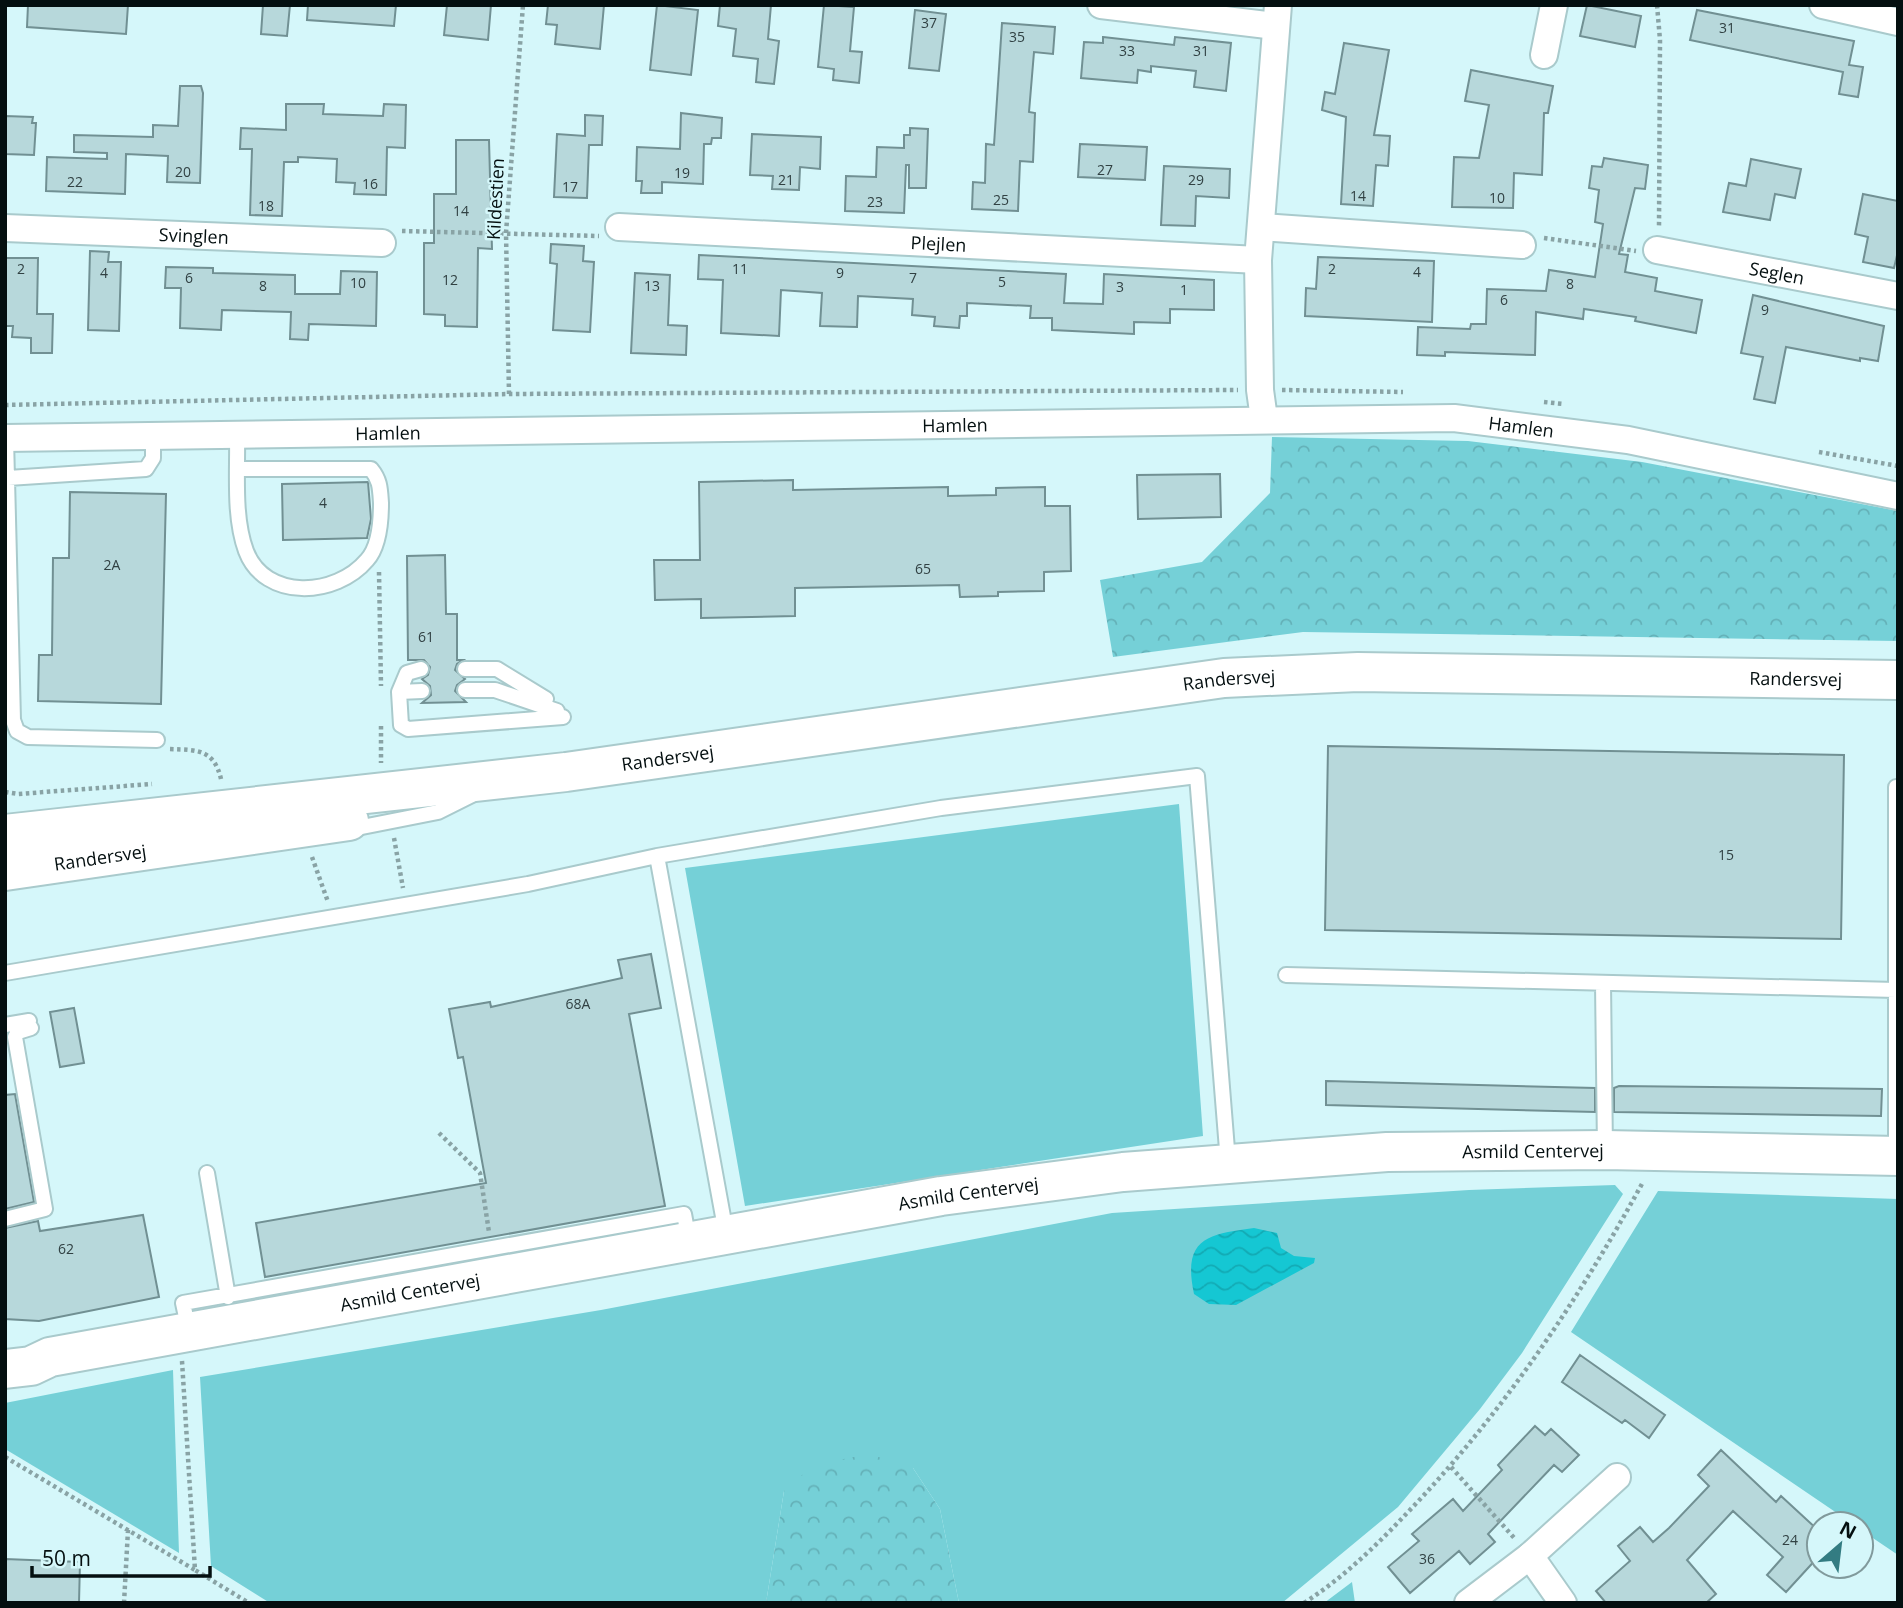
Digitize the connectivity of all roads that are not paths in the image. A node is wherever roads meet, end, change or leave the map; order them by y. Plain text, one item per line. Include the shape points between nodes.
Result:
1 (1101, 5) edge
2 (1554, 5) edge
3 (1823, 5) edge
4 (1276, 15) edge
5 (1898, 22) edge
6 (1544, 55) dead end
7 (619, 227) road end
8 (1261, 227) junction
9 (5, 228) edge
10 (382, 243) road end
11 (1522, 245) road end
12 (1657, 250) road end
13 (1258, 260) junction
14 (1898, 296) edge
15 (1264, 419) junction
16 (237, 433) junction
17 (153, 435) junction
18 (5, 438) edge
19 (238, 469) junction
20 (8, 478) junction
21 (1898, 496) edge
22 (7, 503) edge
23 (7, 559) edge
24 (8, 623) edge
25 (421, 669) dead end
26 (465, 669) dead end
27 (1898, 680) edge
28 (9, 688) edge
29 (465, 690) dead end
30 (422, 691) dead end
31 (399, 692) junction
32 (546, 699) dead end
33 (157, 740) road end
34 (566, 772) junction
35 (1896, 788) dead end
36 (473, 795) junction
37 (325, 825) junction
38 (5, 834) edge
39 (657, 856) junction
40 (5, 871) edge
41 (9, 971) edge
42 (1286, 975) dead end
43 (1603, 983) junction
44 (1896, 990) junction
45 (5, 1025) edge
46 (1605, 1150) junction
47 (1897, 1156) edge
48 (1228, 1164) junction
49 (206, 1173) dead end
50 (5, 1219) edge
51 (726, 1234) junction
52 (690, 1242) junction
53 (228, 1297) junction
54 (292, 1299) junction
55 (181, 1351) junction
56 (5, 1352) edge
57 (50, 1357) junction
58 (5, 1369) edge
59 (1617, 1477) dead end
60 (1530, 1556) junction
61 (1468, 1603) edge
62 (1563, 1603) edge

1 - 4 street
2 - 6 street
3 - 5 street
4 - 8 street
7 - 13 street, Plejlen
8 - 11 street
8 - 13 street
9 - 10 street, Svinglen
12 - 14 street, Seglen
13 - 15 street
15 - 16 street, Hamlen
15 - 21 street, Hamlen via 1454,418 1628,440
16 - 17 street, Hamlen
16 - 19 lane
17 - 18 street, Hamlen
17 - 20 lane via 153,458 145,469
18 - 20 lane
19 - 19 lane via 239,517 246,551 257,572 275,584 302,589 333,584 367,560 377,539 381,512 380,480 371,468
20 - 22 lane
22 - 23 lane
23 - 24 lane
24 - 28 lane
25 - 31 lane via 407,673
26 - 32 lane via 497,669
27 - 34 street, Randersvej via 1358,672 1224,678
28 - 33 lane via 17,731 28,737
29 - 31 lane via 495,690 560,714 408,729 401,725
30 - 31 lane
34 - 36 street, Randersvej
34 - 38 street, Randersvej
35 - 44 lane
36 - 37 street, Randersvej
36 - 37 lane via 439,812 391,822 362,827
37 - 40 street, Randersvej
39 - 41 lane via 528,884
39 - 48 lane via 941,808 1197,776
39 - 51 lane
42 - 43 lane
43 - 44 lane
43 - 46 lane
44 - 47 lane
45 - 50 lane via 31,1025 15,1037 45,1209
46 - 47 street, Asmild Centervej
46 - 48 street, Asmild Centervej via 1387,1152
48 - 51 street, Asmild Centervej via 1123,1172 941,1196
49 - 53 lane
51 - 52 street, Asmild Centervej
52 - 54 street, Asmild Centervej
52 - 54 lane via 684,1214 492,1250
53 - 54 lane
53 - 55 lane via 183,1303
54 - 55 street, Asmild Centervej
55 - 57 street, Asmild Centervej
56 - 57 street, Asmild Centervej
57 - 58 street, Asmild Centervej via 31,1366
59 - 60 street
60 - 61 street
60 - 62 street

